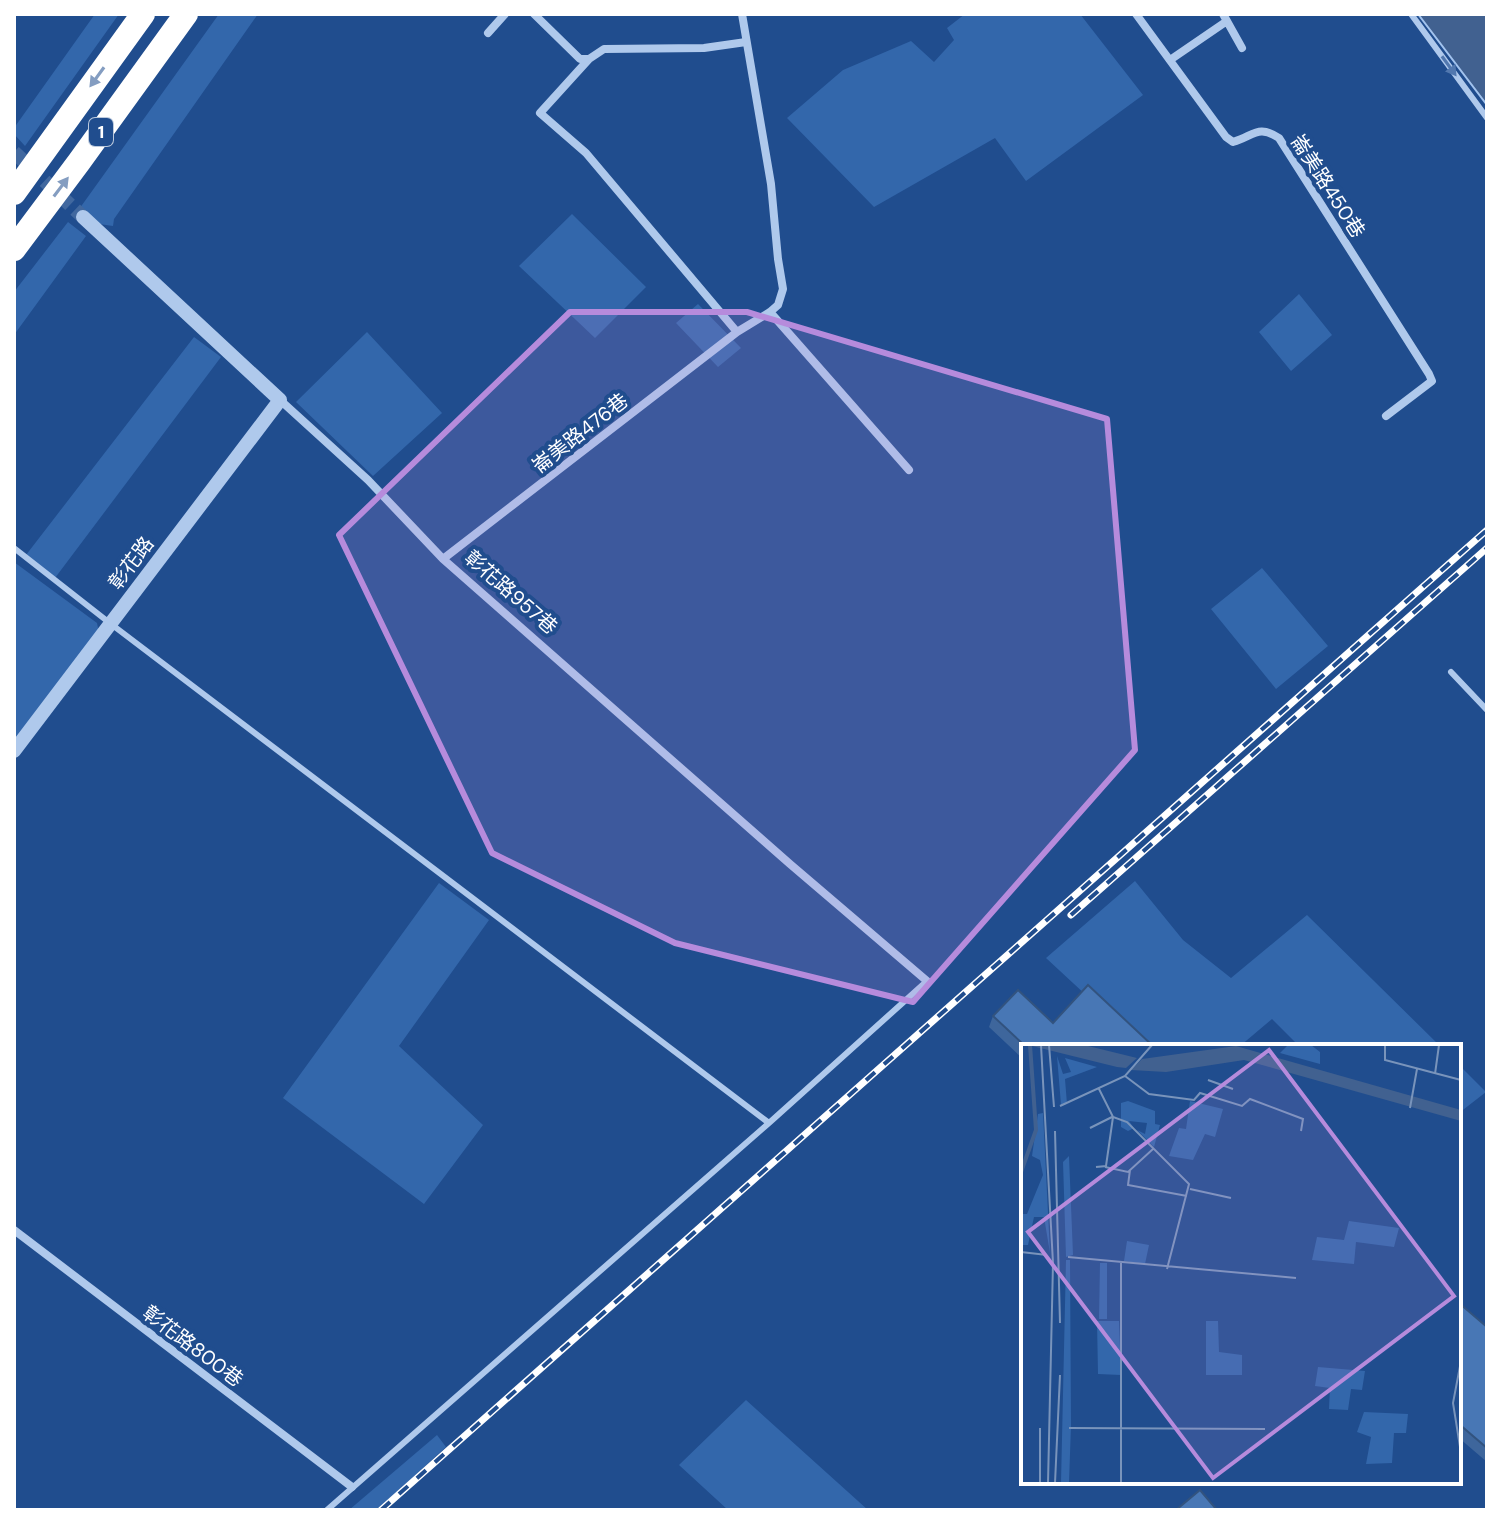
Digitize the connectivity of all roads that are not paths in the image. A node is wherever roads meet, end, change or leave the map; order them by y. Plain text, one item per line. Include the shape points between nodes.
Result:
1 (143, 14) edge
2 (186, 14) edge
3 (505, 14) edge
4 (534, 14) edge
5 (742, 14) edge
6 (1136, 14) edge
7 (1411, 14) edge
8 (1225, 18) edge
9 (488, 33) dead end
10 (746, 42) junction
11 (1242, 48) dead end
12 (589, 59) junction
13 (1170, 60) junction
14 (1487, 118) edge
15 (14, 193) edge
16 (83, 217) tunnel mouth
17 (14, 249) edge
18 (770, 312) junction
19 (737, 332) junction
20 (280, 400) junction
21 (1386, 416) dead end
22 (909, 470) dead end
23 (14, 548) edge
24 (443, 559) junction
25 (111, 624) junction
26 (1451, 672) dead end
27 (1487, 710) edge
28 (14, 751) edge
29 (927, 981) joint
30 (769, 1123) junction
31 (14, 1230) edge
32 (352, 1487) junction
33 (327, 1510) edge

1 -> 15 highway, 1
17 -> 2 highway, 1
3 - 9 street
4 - 12 street via 580,59
5 - 10 street
6 - 13 street, 崙美路450巷
7 -> 14 lane
8 - 11 street
8 - 13 street
10 - 12 street via 604,49
10 - 18 street via 783,289
12 - 19 street via 540,113 586,153
13 - 21 street, 崙美路450巷 via 1226,137 1233,142 1261,130 1279,138 1429,374 1432,381
16 - 20 street, 彰花路957巷
18 - 19 street, 崙美路476巷
18 - 22 street
19 - 24 street, 崙美路476巷
20 - 24 street, 彰花路957巷 via 368,480
20 - 25 street, 彰花路
23 - 25 lane
24 - 29 street, 彰花路957巷
25 - 28 street, 彰花路
25 - 30 lane
26 - 27 lane
29 - 30 lane
30 - 32 lane
31 - 32 street, 彰花路800巷
32 - 33 lane

